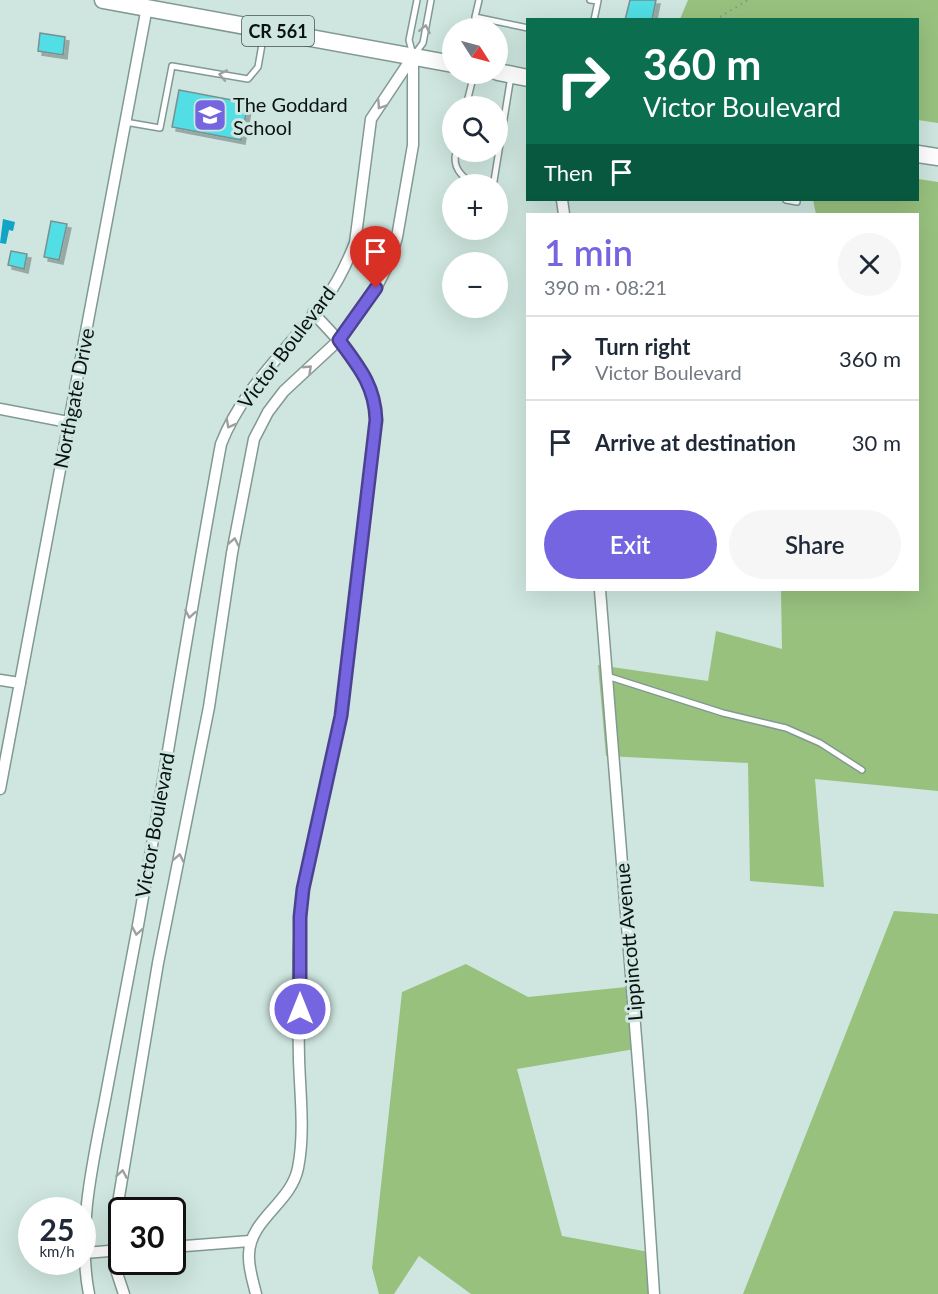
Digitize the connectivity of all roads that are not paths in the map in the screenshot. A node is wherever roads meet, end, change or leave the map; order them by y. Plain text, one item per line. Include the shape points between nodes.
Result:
1 (103, 0) edge
2 (417, 0) edge
3 (431, 0) edge
4 (479, 0) edge
5 (591, 0) edge
6 (147, 4) edge
7 (594, 18) edge
8 (526, 28) edge
9 (265, 29) junction
10 (413, 56) junction
11 (442, 62) edge
12 (508, 74) edge
13 (526, 78) edge
14 (504, 84) edge
15 (125, 122) junction
16 (919, 154) edge
17 (938, 158) edge
18 (495, 174) edge
19 (314, 313) junction
20 (339, 340) junction
21 (0, 410) edge
22 (68, 422) junction
23 (600, 591) edge
24 (607, 676) junction
25 (0, 680) edge
26 (20, 683) junction
27 (862, 770) dead end
28 (0, 789) edge
29 (89, 1197) edge
30 (119, 1197) edge
31 (250, 1241) junction
32 (186, 1246) edge
33 (87, 1275) edge
34 (118, 1275) edge
35 (89, 1294) edge
36 (124, 1294) edge
37 (256, 1294) edge
38 (654, 1294) edge

1 - 6 main road, CR 561
2 - 10 lane via 409,40
10 -> 3 lane via 423,43
4 - 8 lane via 475,17
5 - 7 lane via 598,2
6 - 9 main road, CR 561
6 - 15 street, Northgate Drive
9 - 10 main road, CR 561
9 -> 15 lane via 258,67 246,80 172,66 160,128
10 - 11 main road, CR 561
10 -> 19 street, Victor Boulevard via 371,119 355,243
10 - 20 street, Victor Boulevard via 413,145 397,237 376,288
12 - 13 main road
14 - 18 lane
15 - 22 street, Northgate Drive
16 - 17 main road
19 - 20 street
19 -> 29 street, Victor Boulevard via 253,386 221,444
30 -> 20 street, Victor Boulevard via 254,439 284,391
20 - 31 street via 370,386 376,420 341,716 300,917 298,1168 284,1199 257,1227
21 - 22 street
22 - 26 street, Northgate Drive
23 - 24 street, Lippincott Avenue
24 - 27 lane via 723,713 786,728 820,743
24 - 38 street, Lippincott Avenue
25 - 26 street
26 - 28 street, Northgate Drive
31 - 32 street
31 - 37 street via 248,1254
33 - 35 street, Victor Boulevard
34 - 36 street, Victor Boulevard

